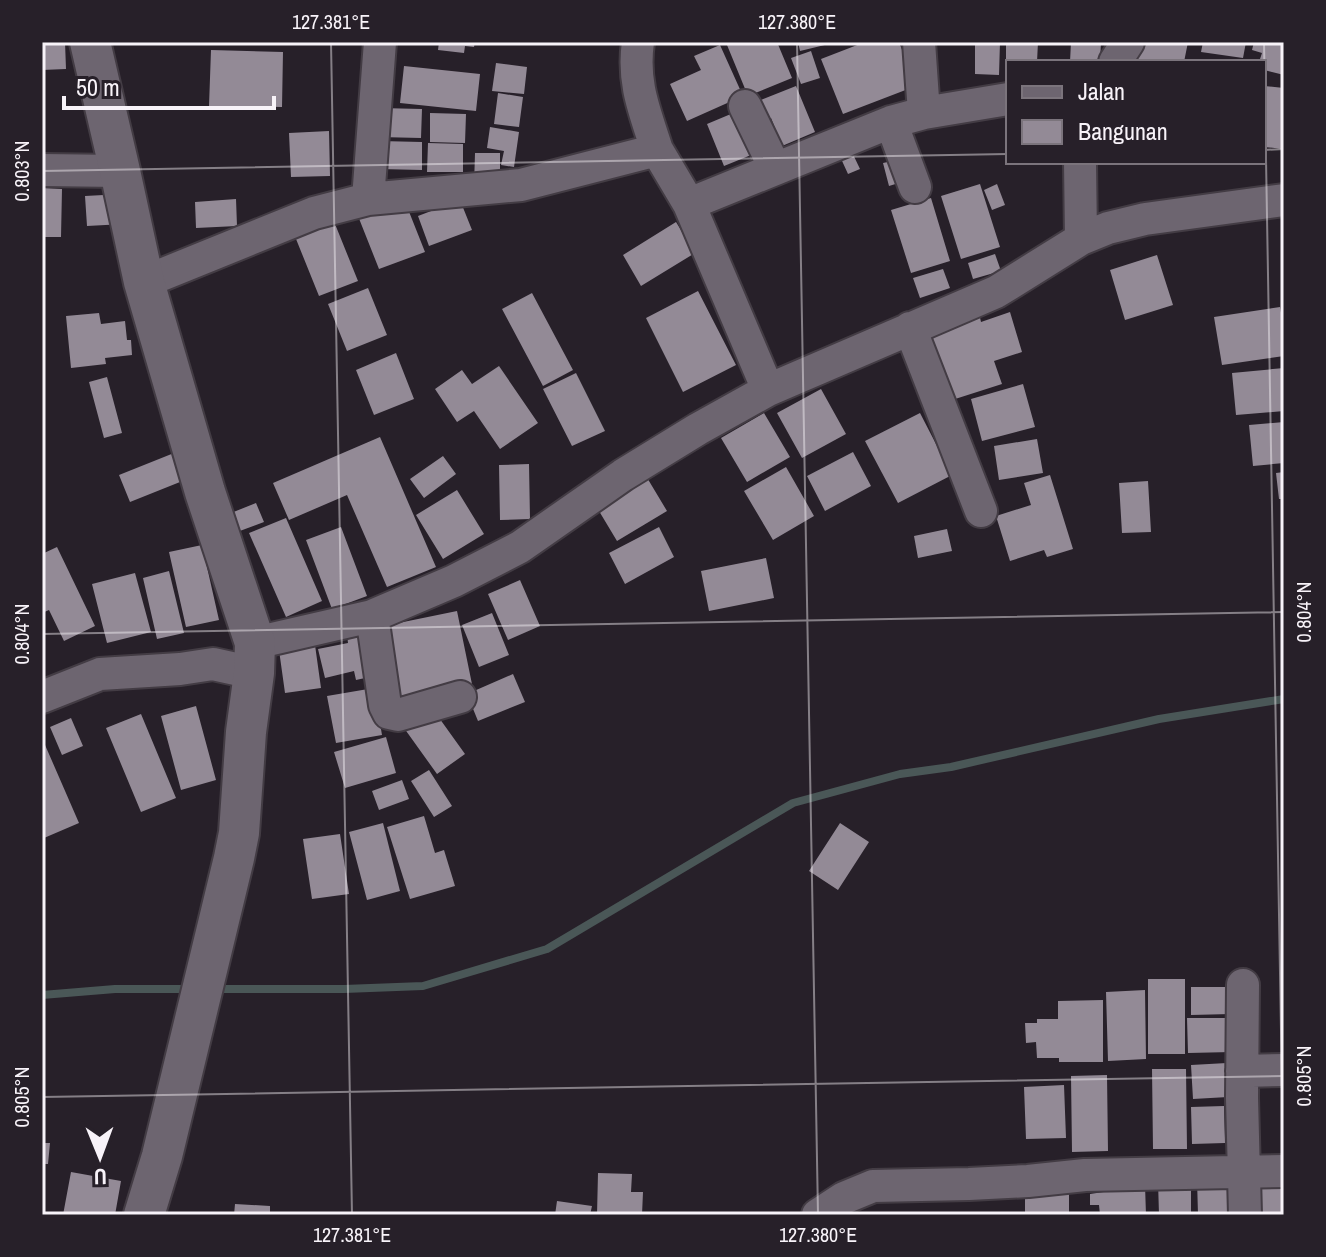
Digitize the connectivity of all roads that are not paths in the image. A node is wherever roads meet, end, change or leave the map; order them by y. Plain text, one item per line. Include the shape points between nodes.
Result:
1 (90, 42) edge
2 (380, 42) edge
3 (638, 42) edge
4 (919, 42) edge
5 (1128, 42) edge
6 (1116, 60) edge
7 (1006, 99) edge
8 (745, 106) dead end
9 (924, 113) junction
10 (891, 122) junction
11 (657, 150) junction
12 (1080, 164) edge
13 (775, 168) junction
14 (42, 170) edge
15 (120, 171) junction
16 (915, 187) dead end
17 (368, 199) junction
18 (1284, 200) edge
19 (689, 204) junction
20 (1081, 239) junction
21 (144, 282) junction
22 (910, 328) junction
23 (768, 390) junction
24 (981, 511) dead end
25 (372, 616) junction
26 (255, 658) junction
27 (42, 697) edge
28 (460, 697) dead end
29 (1243, 985) dead end
30 (1284, 1070) edge
31 (1242, 1071) junction
32 (1243, 1171) junction
33 (1284, 1171) edge
34 (144, 1215) edge
35 (818, 1215) edge
36 (1245, 1215) edge

1 - 15 street
2 - 17 street
3 - 11 street via 637,87
4 - 9 street
5 - 6 street
7 - 9 street
8 - 13 street
9 - 10 street
10 - 13 street
10 - 16 street
11 - 17 street via 521,185
11 - 19 street
12 - 20 street
13 - 19 street
14 - 15 street
15 - 21 street
17 - 21 street via 314,213
18 - 20 street via 1145,219
19 - 23 street
20 - 22 street via 996,292
21 - 26 street
22 - 23 street
22 - 24 street
23 - 25 street via 623,475 520,547
25 - 26 street
25 - 28 street via 389,713
26 - 27 street via 100,674
26 - 34 street via 239,833
29 - 31 street
30 - 31 street
31 - 32 street
32 - 33 street
32 - 35 street via 873,1186
32 - 36 street

